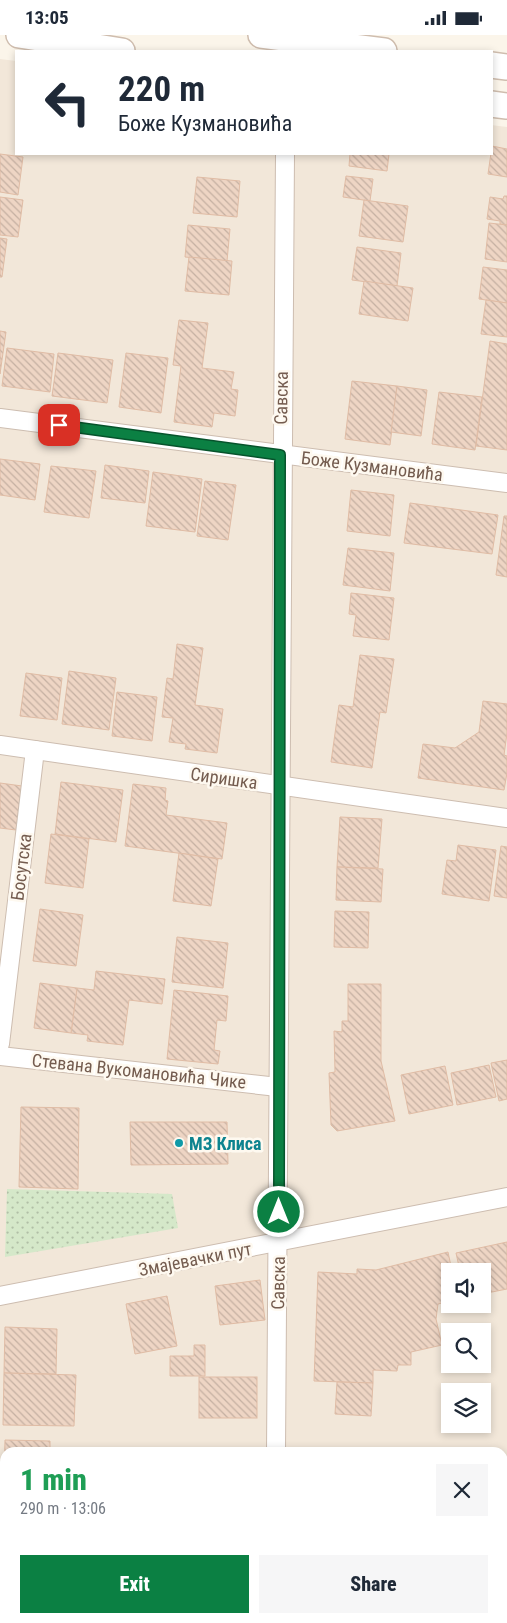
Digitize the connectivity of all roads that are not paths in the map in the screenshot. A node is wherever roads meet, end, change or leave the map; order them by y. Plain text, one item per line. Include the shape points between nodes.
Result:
1 (19, 35) edge
2 (261, 35) edge
3 (289, 45) edge
4 (116, 50) edge
5 (368, 50) edge
6 (493, 65) edge
7 (507, 67) edge
8 (493, 104) edge
9 (507, 106) edge
10 (284, 155) edge
11 (0, 418) edge
12 (280, 455) junction
13 (507, 483) edge
14 (0, 745) edge
15 (35, 750) junction
16 (280, 786) junction
17 (507, 818) edge
18 (0, 1044) edge
19 (0, 1056) edge
20 (278, 1087) junction
21 (507, 1197) edge
22 (279, 1243) junction
23 (0, 1296) edge
24 (276, 1447) edge

1 - 4 main road
2 - 3 main road
3 - 5 main road
6 - 7 main road
8 - 9 main road
10 - 12 street, Савска
11 - 12 street, Боже Кузмановића
12 - 13 street, Боже Кузмановића
12 - 16 street, Савска
14 - 15 street, Сиришка
15 - 16 street, Сиришка
15 - 18 street, Босутска
16 - 17 street, Сиришка
16 - 20 street, Савска
19 - 20 street, Стевана Вукомановића Чике
20 - 22 street, Савска
21 - 22 street, Змајевачки пут
22 - 23 street, Змајевачки пут
22 - 24 street, Савска

